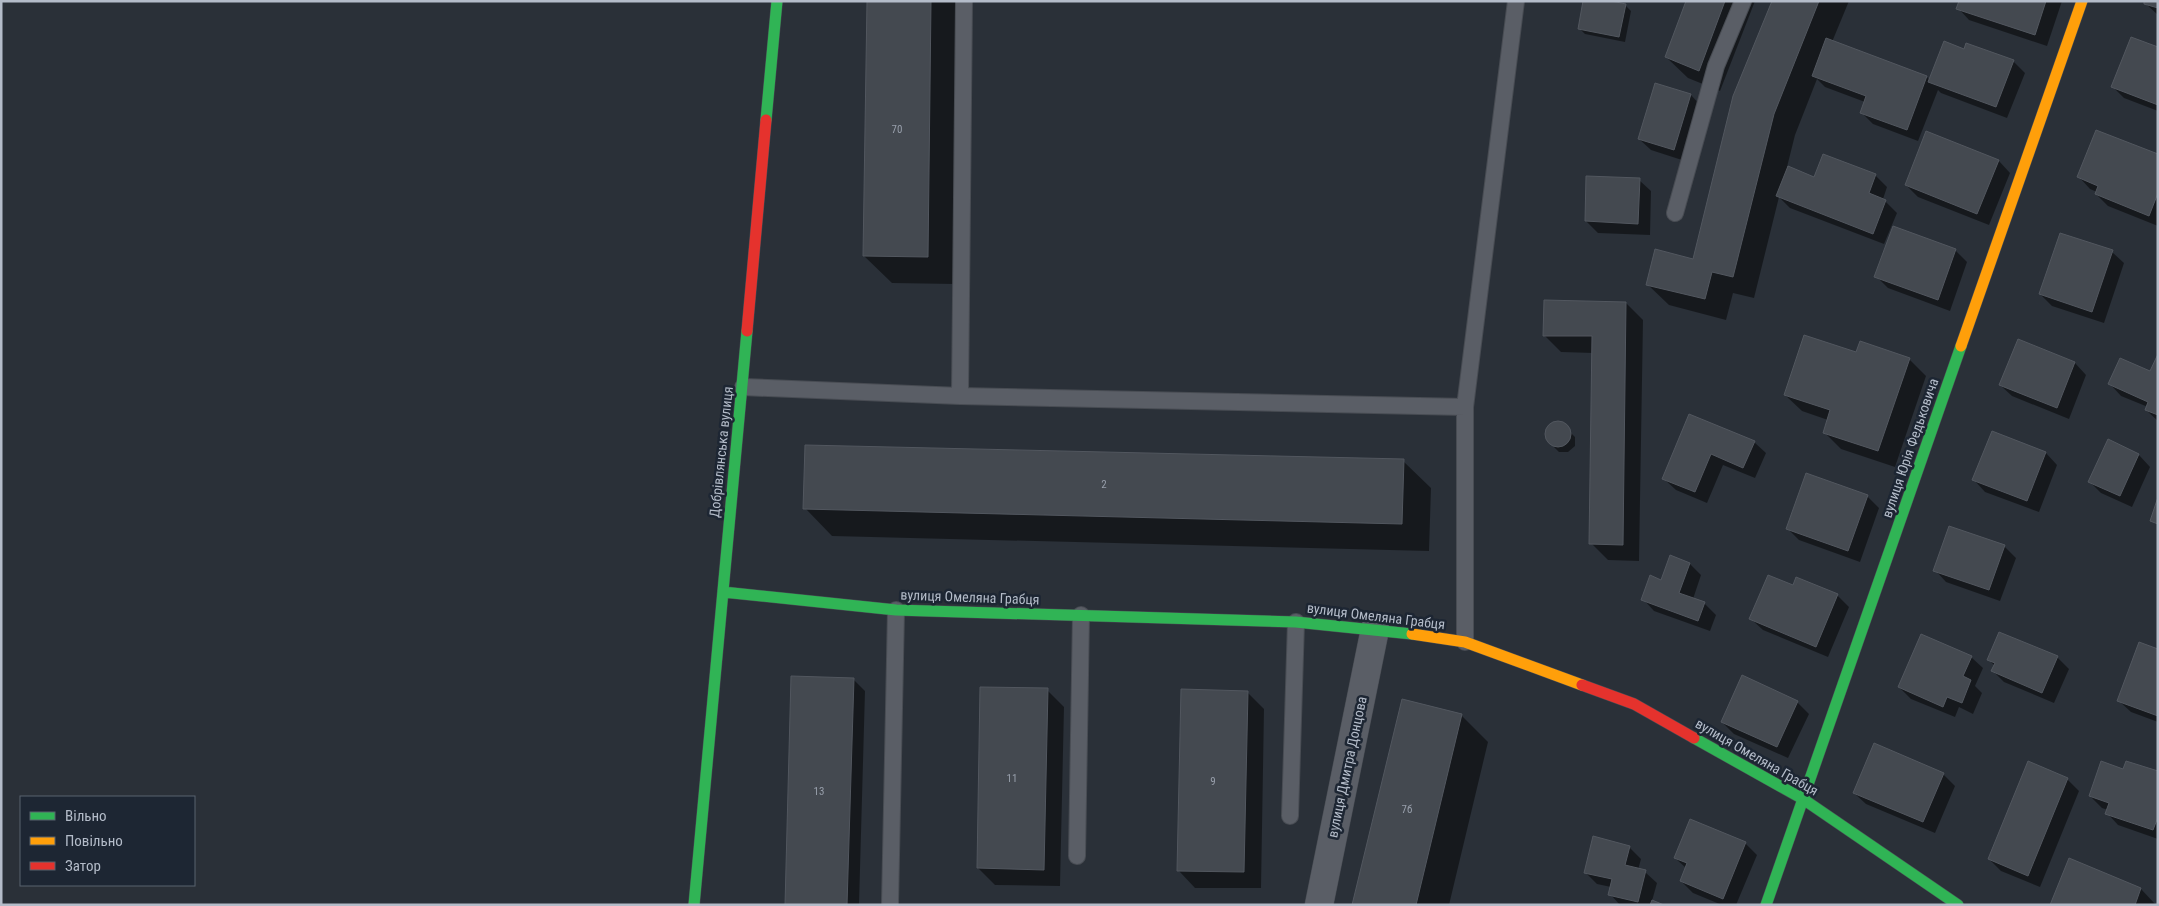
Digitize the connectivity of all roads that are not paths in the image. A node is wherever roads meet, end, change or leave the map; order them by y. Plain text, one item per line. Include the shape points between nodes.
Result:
1 (777, 1) edge
2 (964, 1) edge
3 (1516, 1) edge
4 (1743, 1) edge
5 (2082, 1) edge
6 (1675, 213) dead end
7 (743, 387) junction
8 (960, 396) junction
9 (1465, 407) junction
10 (722, 592) junction
11 (896, 610) junction
12 (1081, 615) junction
13 (1296, 622) junction
14 (1375, 629) junction
15 (1465, 642) junction
16 (1802, 799) junction
17 (1290, 816) dead end
18 (1077, 856) dead end
19 (694, 905) edge
20 (890, 905) edge
21 (1318, 905) edge
22 (1766, 905) edge
23 (1958, 905) edge

1 - 7 street, Добрівлянська вулиця
2 - 8 lane
3 - 9 lane
4 - 6 lane via 1716,66
5 - 16 street, вулиця Юрія Федьковича
7 - 8 lane
7 - 10 street, Добрівлянська вулиця
8 - 9 lane
9 - 15 lane
10 - 11 street, вулиця Омеляна Грабця
10 - 19 street, Добрівлянська вулиця
11 - 12 street, вулиця Омеляна Грабця
11 - 20 lane
12 - 13 street, вулиця Омеляна Грабця
12 - 18 lane
13 - 14 street, вулиця Омеляна Грабця
13 - 17 lane
14 - 15 street, вулиця Омеляна Грабця
14 - 21 street, вулиця Дмитра Донцова
15 - 16 street, вулиця Омеляна Грабця via 1634,704
16 - 22 street, вулиця Юрія Федьковича
16 - 23 street, вулиця Омеляна Грабця

